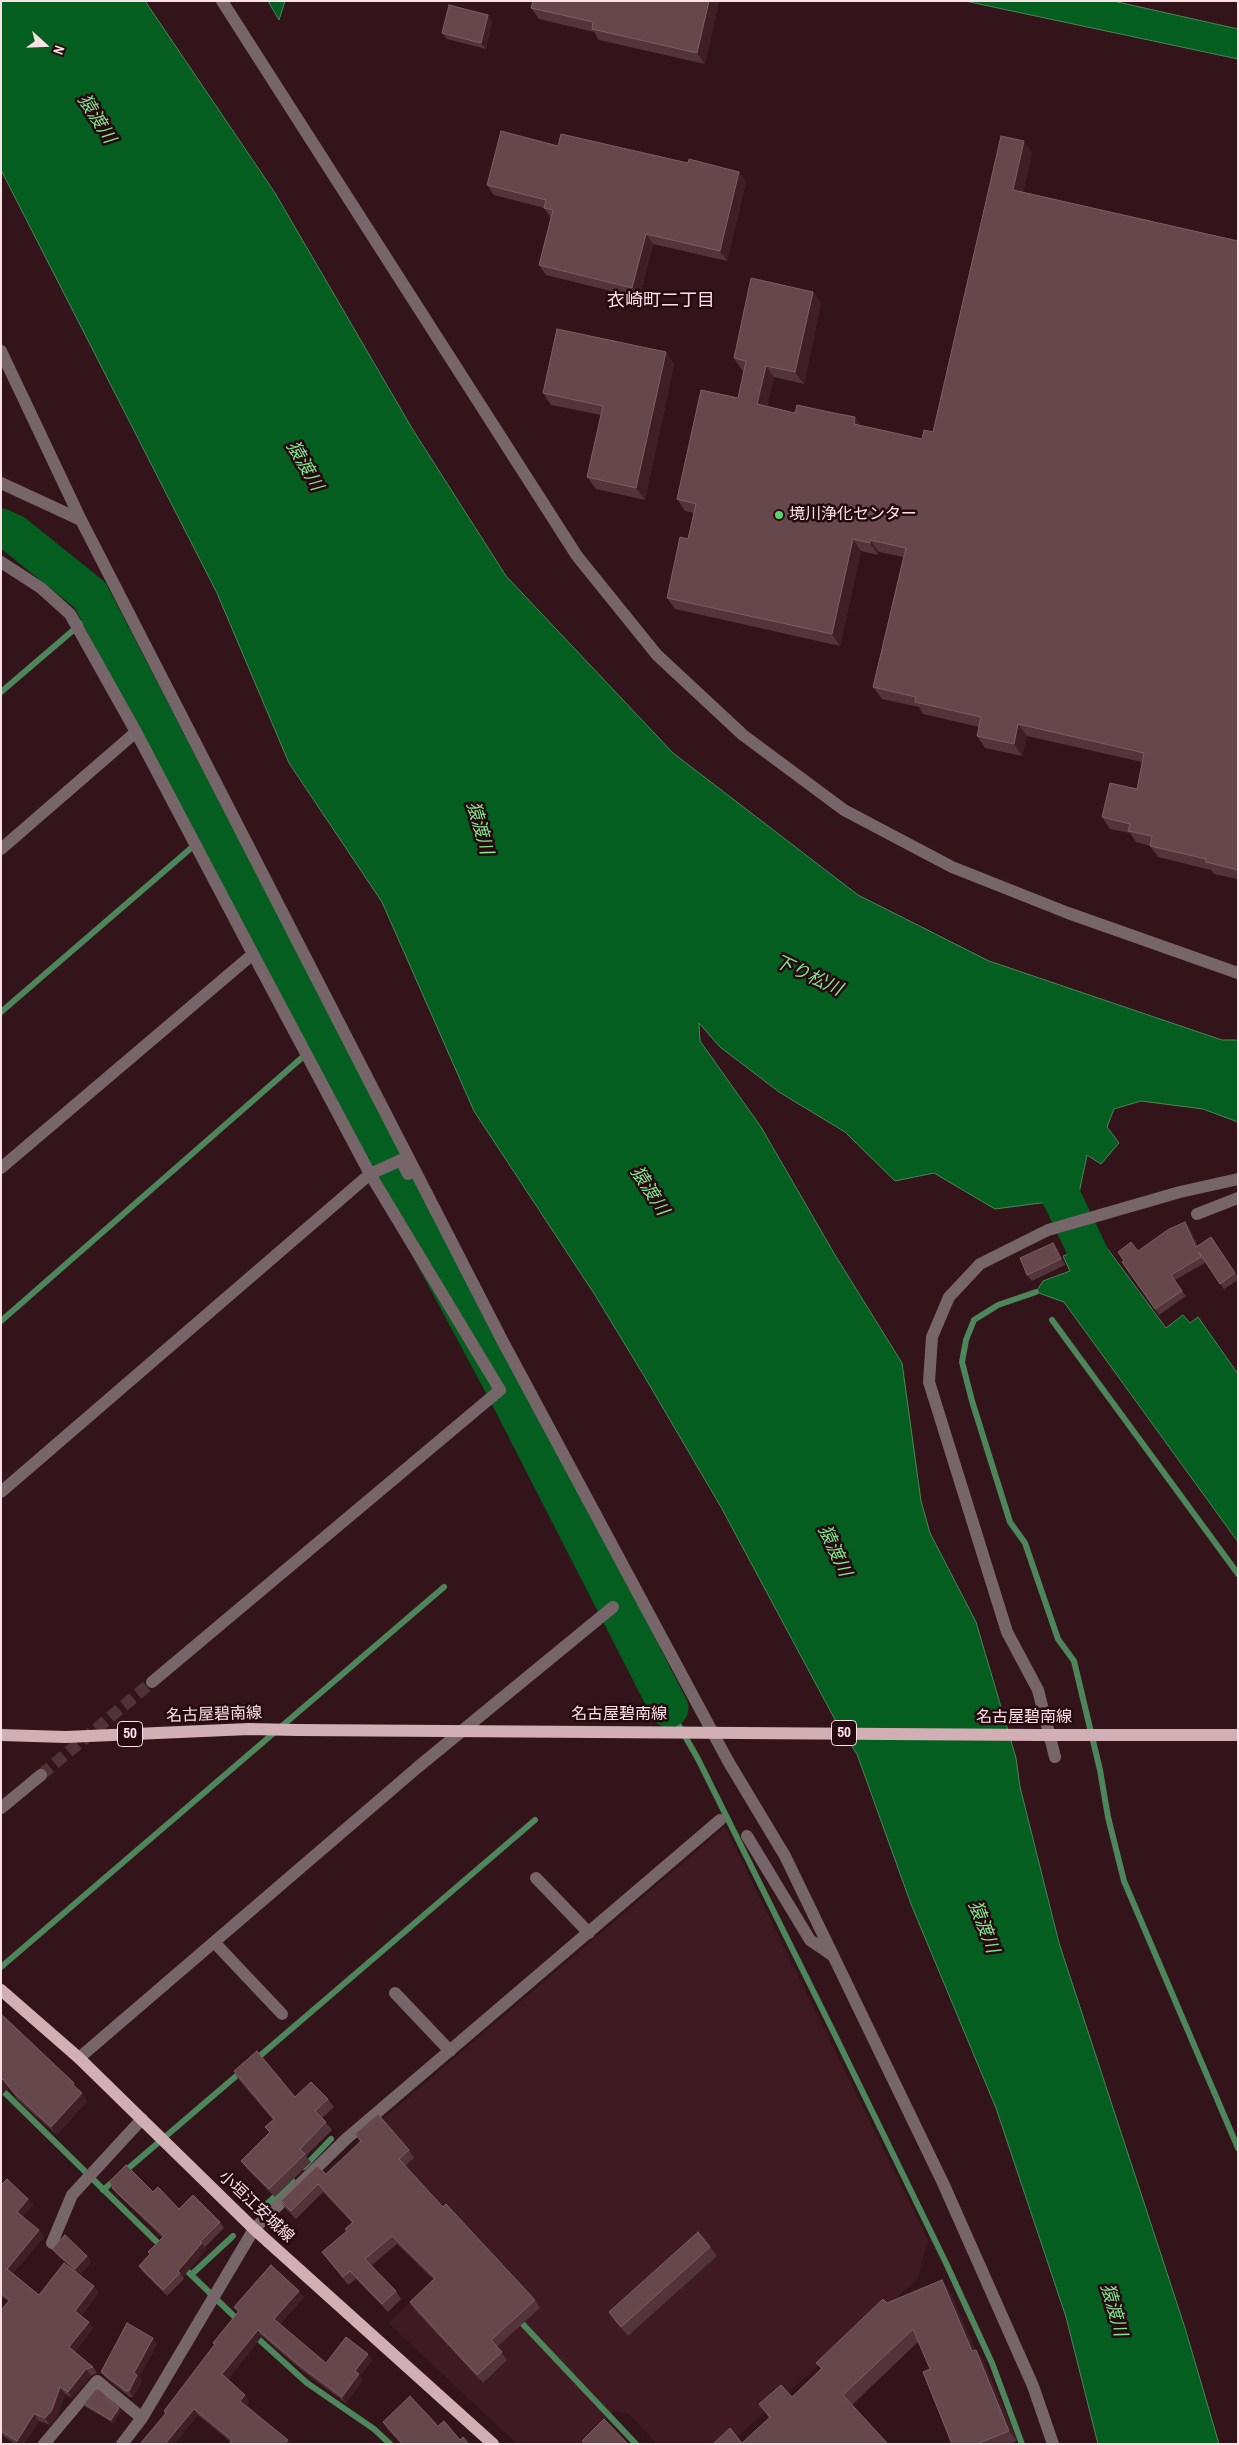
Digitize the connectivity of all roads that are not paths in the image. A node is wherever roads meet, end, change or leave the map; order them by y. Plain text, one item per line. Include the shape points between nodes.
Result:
1 (222, 1) edge
2 (1, 350) edge
3 (1, 483) edge
4 (82, 520) junction
5 (1, 562) edge
6 (136, 732) junction
7 (1, 849) edge
8 (253, 954) junction
9 (1238, 973) edge
10 (1, 1168) edge
11 (371, 1174) junction
12 (1238, 1179) edge
13 (1238, 1198) edge
14 (1197, 1214) dead end
15 (454, 1244) junction
16 (1, 1492) edge
17 (613, 1607) dead end
18 (152, 1682) tunnel mouth
19 (1, 1735) edge
20 (1043, 1735) junction
21 (1238, 1735) edge
22 (1054, 1757) dead end
23 (41, 1775) tunnel mouth
24 (1, 1808) edge
25 (720, 1820) dead end
26 (747, 1836) dead end
27 (536, 1878) dead end
28 (589, 1933) junction
29 (214, 1942) junction
30 (834, 1957) junction
31 (1, 1990) edge
32 (395, 1993) dead end
33 (282, 2014) dead end
34 (450, 2051) junction
35 (78, 2058) junction
36 (142, 2119) junction
37 (254, 2229) junction
38 (52, 2243) dead end
39 (142, 2418) junction
40 (44, 2444) edge
41 (122, 2444) edge
42 (493, 2444) edge
43 (1053, 2444) edge

1 - 9 street via 577,556 657,655 743,735 844,810 952,867 1068,914
2 - 4 street
3 - 4 street
4 - 15 street
5 - 6 street via 41,588 70,614
6 - 7 street
6 - 8 street
8 - 10 street
8 - 11 street
11 - 15 street via 401,1160 438,1232
11 - 16 street
11 - 18 street via 500,1390
12 - 20 street via 1150,1200 1048,1230 980,1264 948,1297 932,1337 929,1382 1007,1632 1038,1690
13 - 14 street
15 - 30 street via 723,1753 785,1856
17 - 29 street via 418,1767
19 - 20 main road, 名古屋碧南線 / 50, bridge via 66,1737 259,1729
20 - 21 main road, 名古屋碧南線 / 50
20 - 22 street
23 - 24 street
25 - 28 street
26 - 30 street via 810,1940
27 - 28 street
28 - 34 street
29 - 33 street
29 - 35 street
30 - 43 street via 947,2192 1033,2386
31 - 35 main road, 小垣江安城線
32 - 34 street
34 - 37 street via 346,2139
35 - 36 main road, 小垣江安城線
36 - 37 main road, 小垣江安城線
36 - 38 street via 72,2195
37 - 39 street
37 - 42 main road, 小垣江安城線
39 - 40 street via 97,2381
39 - 41 street

